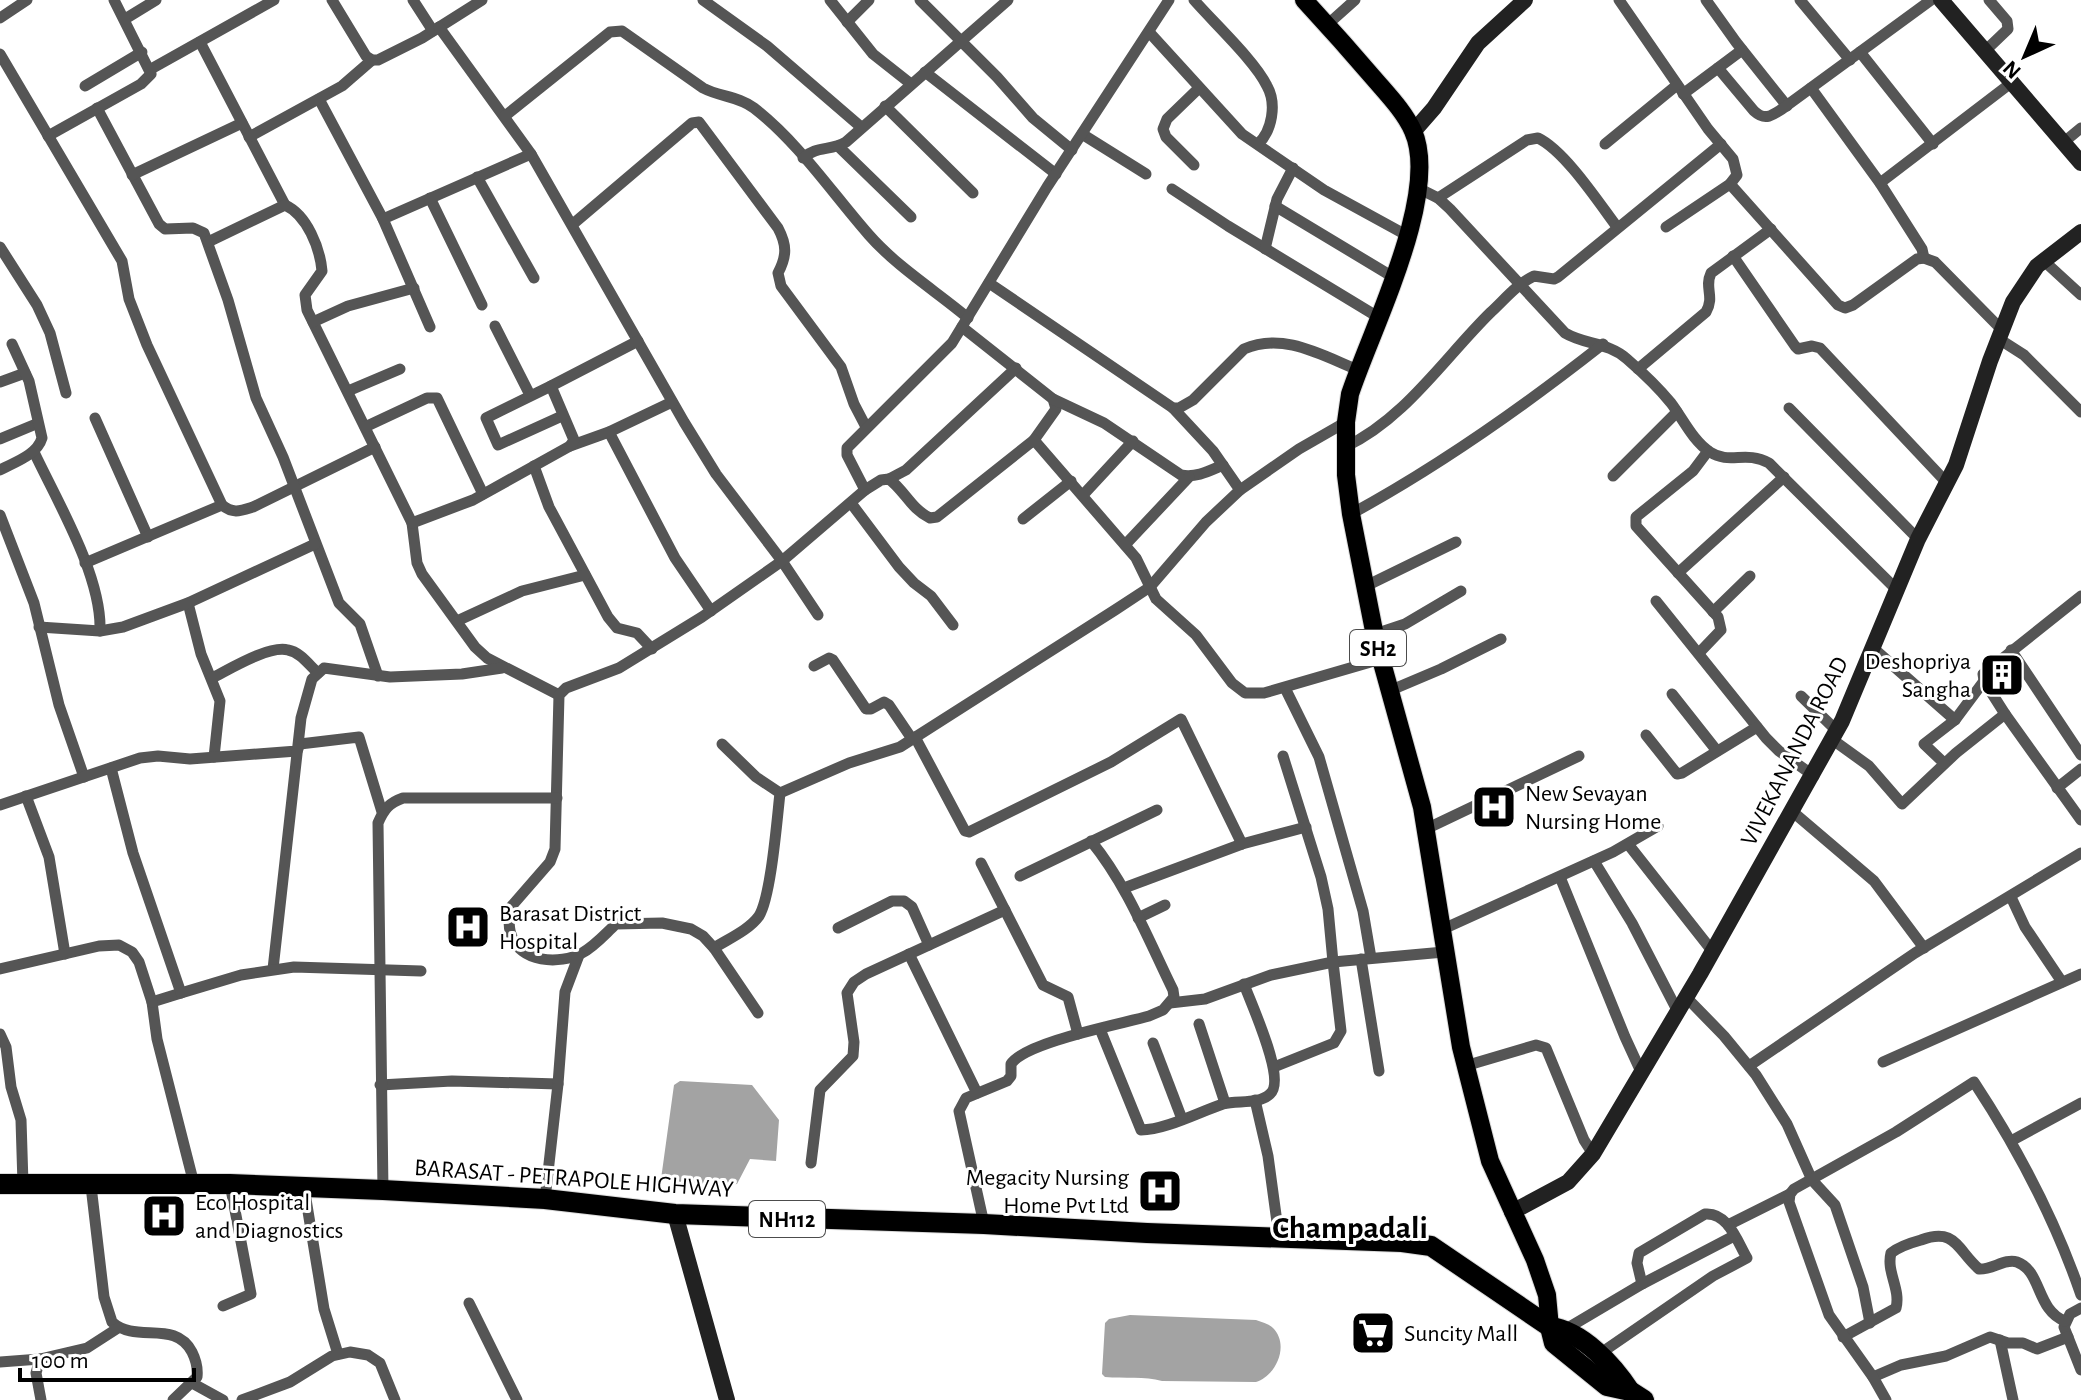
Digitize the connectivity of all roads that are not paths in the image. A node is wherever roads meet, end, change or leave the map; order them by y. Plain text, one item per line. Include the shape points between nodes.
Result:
1 (27, 0) edge
2 (114, 0) edge
3 (156, 0) edge
4 (274, 0) edge
5 (332, 0) edge
6 (413, 0) edge
7 (482, 0) edge
8 (703, 0) edge
9 (830, 0) edge
10 (869, 0) edge
11 (920, 0) edge
12 (1008, 0) edge
13 (1169, 0) edge
14 (1194, 0) edge
15 (1304, 0) edge
16 (1355, 0) edge
17 (1525, 0) edge
18 (1619, 0) edge
19 (1706, 0) edge
20 (1800, 0) edge
21 (1931, 0) edge
22 (1941, 0) edge
23 (1989, 0) edge
24 (0, 18) edge
25 (125, 19) junction
26 (847, 22) junction
27 (1327, 25) junction
28 (436, 29) junction
29 (1149, 32) junction
30 (962, 41) junction
31 (200, 42) junction
32 (1742, 50) junction
33 (1985, 51) junction
34 (142, 52) junction
35 (1860, 52) junction
36 (0, 54) edge
37 (372, 60) junction
38 (1850, 60) junction
39 (1718, 68) junction
40 (151, 69) junction
41 (925, 72) junction
42 (2011, 83) junction
43 (911, 84) junction
44 (85, 86) dead end
45 (1199, 88) junction
46 (1811, 88) junction
47 (1680, 90) junction
48 (319, 99) junction
49 (885, 106) junction
50 (1787, 106) junction
51 (97, 108) junction
52 (505, 116) junction
53 (242, 123) junction
54 (861, 127) junction
55 (2081, 128) edge
56 (1413, 132) junction
57 (1082, 134) junction
58 (48, 136) junction
59 (249, 137) junction
60 (2064, 142) junction
61 (1605, 144) dead end
62 (1721, 144) junction
63 (1933, 144) junction
64 (838, 146) junction
65 (1261, 146) junction
66 (1072, 150) junction
67 (531, 154) junction
68 (803, 158) junction
69 (2081, 163) edge
70 (1194, 165) dead end
71 (1293, 168) junction
72 (1056, 174) junction
73 (1146, 174) dead end
74 (132, 175) junction
75 (477, 177) junction
76 (1880, 183) junction
77 (1730, 184) junction
78 (1172, 189) dead end
79 (1420, 189) junction
80 (973, 193) dead end
81 (430, 198) junction
82 (1438, 198) junction
83 (285, 205) junction
84 (1275, 206) junction
85 (911, 217) dead end
86 (383, 219) junction
87 (573, 224) junction
88 (1617, 227) junction
89 (1666, 227) dead end
90 (1771, 229) junction
91 (2081, 232) edge
92 (1408, 236) junction
93 (208, 242) junction
94 (0, 247) edge
95 (1265, 249) junction
96 (1733, 256) junction
97 (1924, 258) junction
98 (2044, 261) junction
99 (1393, 277) junction
100 (534, 278) dead end
101 (989, 283) junction
102 (1519, 285) junction
103 (414, 288) junction
104 (2081, 295) edge
105 (482, 305) dead end
106 (1378, 317) junction
107 (313, 322) junction
108 (965, 323) junction
109 (495, 326) dead end
110 (430, 327) dead end
111 (2000, 334) junction
112 (638, 341) junction
113 (12, 344) dead end
114 (1603, 344) junction
115 (1016, 368) junction
116 (400, 369) dead end
117 (1638, 369) junction
118 (1358, 370) junction
119 (25, 373) junction
120 (0, 382) edge
121 (551, 386) junction
122 (348, 391) junction
123 (66, 393) dead end
124 (530, 395) junction
125 (1053, 399) junction
126 (672, 402) junction
127 (1173, 408) junction
128 (1789, 408) dead end
129 (1677, 412) junction
130 (2081, 412) edge
131 (562, 416) junction
132 (95, 418) dead end
133 (1346, 422) junction
134 (36, 424) junction
135 (365, 427) junction
136 (866, 427) junction
137 (609, 432) junction
138 (0, 439) edge
139 (1034, 440) junction
140 (1133, 441) junction
141 (570, 446) junction
142 (375, 447) junction
143 (1345, 447) junction
144 (1708, 451) junction
145 (34, 452) junction
146 (1223, 465) junction
147 (534, 466) junction
148 (0, 470) edge
149 (1613, 476) dead end
150 (1189, 477) junction
151 (1784, 477) junction
152 (889, 479) junction
153 (1071, 481) junction
154 (1947, 483) junction
155 (292, 487) junction
156 (865, 490) junction
157 (1240, 490) junction
158 (483, 494) junction
159 (1083, 495) junction
160 (851, 503) junction
161 (222, 505) junction
162 (1351, 514) junction
163 (0, 515) edge
164 (1023, 519) dead end
165 (412, 523) junction
166 (148, 537) junction
167 (1918, 539) junction
168 (1456, 542) dead end
169 (315, 544) junction
170 (1125, 545) junction
171 (782, 561) junction
172 (85, 563) junction
173 (1678, 573) junction
174 (585, 575) junction
175 (1750, 576) dead end
176 (1366, 586) junction
177 (1150, 587) junction
178 (1897, 590) junction
179 (1461, 591) dead end
180 (2081, 596) edge
181 (1656, 601) dead end
182 (188, 603) junction
183 (711, 611) junction
184 (1713, 612) junction
185 (818, 615) dead end
186 (457, 621) junction
187 (953, 625) dead end
188 (39, 627) junction
189 (100, 631) junction
190 (1375, 634) junction
191 (1501, 639) dead end
192 (1873, 648) junction
193 (652, 649) junction
194 (2011, 650) junction
195 (1699, 653) junction
196 (1381, 659) junction
197 (814, 666) dead end
198 (502, 668) junction
199 (318, 673) junction
200 (378, 676) junction
201 (212, 678) junction
202 (1984, 681) junction
203 (1285, 688) junction
204 (1389, 691) junction
205 (1672, 694) dead end
206 (559, 695) junction
207 (1801, 696) dead end
208 (2005, 714) junction
209 (1955, 720) junction
210 (1757, 727) junction
211 (1646, 735) dead end
212 (1835, 736) junction
213 (914, 738) junction
214 (722, 744) dead end
215 (297, 751) junction
216 (1717, 751) junction
217 (2081, 755) edge
218 (1283, 756) dead end
219 (1579, 756) dead end
220 (214, 757) junction
221 (1944, 763) junction
222 (111, 768) junction
223 (2081, 769) edge
224 (1814, 776) junction
225 (84, 777) junction
226 (2057, 788) junction
227 (780, 793) junction
228 (26, 796) junction
229 (557, 798) junction
230 (0, 805) edge
231 (1157, 810) dead end
232 (382, 812) junction
233 (1793, 812) junction
234 (2081, 820) edge
235 (1658, 826) dead end
236 (1306, 827) junction
237 (1426, 829) junction
238 (1091, 841) junction
239 (1242, 844) junction
240 (1628, 844) junction
241 (2081, 853) edge
242 (1594, 861) junction
243 (981, 863) dead end
244 (1020, 876) dead end
245 (1560, 877) junction
246 (1124, 888) junction
247 (2011, 897) junction
248 (1165, 905) dead end
249 (1005, 910) junction
250 (1138, 918) junction
251 (838, 928) dead end
252 (1441, 930) junction
253 (929, 945) junction
254 (714, 948) junction
255 (1924, 948) junction
256 (1444, 952) junction
257 (1713, 952) junction
258 (65, 954) junction
259 (909, 954) junction
260 (579, 955) junction
261 (1366, 959) junction
262 (1333, 962) junction
263 (0, 969) edge
264 (273, 969) junction
265 (382, 970) junction
266 (421, 971) dead end
267 (2081, 974) edge
268 (2062, 982) junction
269 (1244, 984) junction
270 (181, 993) junction
271 (152, 1002) junction
272 (1170, 1003) junction
273 (1682, 1005) junction
274 (758, 1013) dead end
275 (1199, 1024) dead end
276 (1100, 1029) junction
277 (0, 1034) edge
278 (1078, 1034) junction
279 (1153, 1043) dead end
280 (1883, 1062) dead end
281 (1465, 1066) junction
282 (1749, 1066) junction
283 (1274, 1067) junction
284 (1379, 1071) dead end
285 (1642, 1074) junction
286 (558, 1084) junction
287 (380, 1085) junction
288 (977, 1093) junction
289 (1255, 1100) junction
290 (1225, 1103) junction
291 (2081, 1103) edge
292 (1182, 1119) junction
293 (2011, 1141) junction
294 (1593, 1154) junction
295 (811, 1163) dead end
296 (1812, 1180) junction
297 (0, 1184) edge
298 (23, 1184) junction
299 (194, 1184) junction
300 (230, 1184) junction
301 (91, 1186) junction
302 (304, 1187) junction
303 (383, 1190) junction
304 (1790, 1194) junction
305 (545, 1199) junction
306 (1512, 1212) junction
307 (675, 1214) junction
308 (984, 1224) junction
309 (1731, 1230) junction
310 (1279, 1237) junction
311 (1642, 1284) junction
312 (2081, 1295) edge
313 (469, 1303) dead end
314 (223, 1306) dead end
315 (2081, 1308) edge
316 (2065, 1321) junction
317 (1870, 1323) junction
318 (118, 1328) junction
319 (1558, 1328) junction
320 (1843, 1337) junction
321 (2068, 1337) junction
322 (2000, 1340) junction
323 (338, 1354) junction
324 (1598, 1355) junction
325 (40, 1359) junction
326 (0, 1362) edge
327 (2081, 1370) edge
328 (1873, 1377) junction
329 (192, 1383) junction
330 (1637, 1396) edge
331 (723, 1398) edge
332 (1882, 1399) edge
333 (41, 1400) edge
334 (173, 1400) edge
335 (223, 1400) edge
336 (242, 1400) edge
337 (395, 1400) edge
338 (517, 1400) edge
339 (2013, 1400) edge

1 - 24 street
2 - 25 street
3 - 25 street
4 - 31 street
5 - 37 street
6 - 28 street
7 - 28 street
8 - 54 street via 767,46
9 - 26 street
10 - 26 street
11 - 30 street
12 - 30 street
13 - 29 street
14 - 65 street via 1268,87 1271,126
15 - 27 main road, SH2
16 - 27 street
17 - 56 street via 1478,43
18 - 47 street
19 - 32 street
20 - 38 street
21 - 35 street
22 - 33 street
23 - 33 street via 2008,29
25 - 34 street
26 - 43 street via 873,54
27 - 56 main road, SH2
28 - 37 street
28 - 52 street
29 - 45 street
29 - 57 street
30 - 41 street
30 - 66 street via 1033,118
31 - 40 street
31 - 53 street
32 - 39 street
32 - 50 street
33 - 42 street
34 - 40 street
34 - 44 street
35 - 38 street
35 - 63 street
36 - 58 street
37 - 48 street
38 - 46 street
39 - 47 street
39 - 50 street via 1761,117
40 - 51 street via 141,84
41 - 43 street
41 - 72 street
42 - 60 street
42 - 63 street
43 - 49 street
45 - 65 street via 1234,127
45 - 70 street via 1163,129
46 - 50 street
46 - 76 street
47 - 61 street
47 - 62 street
48 - 59 street
48 - 86 street
49 - 54 street
49 - 80 street
51 - 58 street
51 - 74 street
52 - 67 street
52 - 68 street via 603,37 622,31 703,88 752,107
53 - 59 street
53 - 74 street
54 - 64 street
55 - 60 street
56 - 79 main road, SH2
57 - 66 street
57 - 73 street
58 - 161 street via 122,261 129,299
59 - 83 street
60 - 69 street
62 - 77 street via 1737,170
62 - 88 street
63 - 76 street
64 - 68 street via 816,149
64 - 85 street
65 - 71 street
66 - 72 street
67 - 75 street
67 - 87 street
68 - 108 street via 873,240
71 - 84 street
71 - 92 street
72 - 101 street
74 - 93 street via 159,224 165,229 199,230
75 - 81 street
75 - 100 street
76 - 97 street
77 - 89 street
77 - 90 street
78 - 95 street
79 - 82 street
79 - 92 main road, SH2
81 - 86 street
81 - 105 street
82 - 88 street via 1538,138 1579,177
82 - 102 street
83 - 93 street
83 - 107 street via 304,220 321,263 322,271 304,302
84 - 95 street
84 - 99 street
86 - 103 street
87 - 112 street
87 - 136 street via 699,122 778,228 786,246 778,273 781,286 841,367
88 - 102 street via 1558,277 1534,276
90 - 96 street
90 - 97 street via 1845,308
91 - 98 street, VIVEKANANDA ROAD
92 - 99 main road, SH2
93 - 155 street via 256,398
94 - 123 street via 50,333
95 - 106 street
96 - 117 street via 1711,273 1706,312
96 - 154 street via 1795,346 1820,348
97 - 111 street via 1935,262
98 - 104 street
98 - 111 street, VIVEKANANDA ROAD via 2026,279
99 - 106 main road, SH2
101 - 108 street
101 - 127 street
102 - 114 street via 1565,333
102 - 143 street via 1389,420
103 - 107 street
103 - 110 street
106 - 118 main road, SH2
107 - 122 street
108 - 115 street
108 - 136 street via 940,357
109 - 124 street
111 - 130 street
111 - 154 street, VIVEKANANDA ROAD
112 - 121 street
112 - 126 street
113 - 119 street
114 - 117 street
114 - 162 street via 1474,439
115 - 125 street
115 - 152 street via 906,470
116 - 122 street
117 - 129 street
118 - 127 street via 1283,342 1256,344 1244,349 1186,405
118 - 133 main road, SH2
119 - 120 street
119 - 134 street
121 - 124 street
121 - 131 street
122 - 135 street
124 - 131 street via 486,418 498,445
125 - 139 street via 1056,409
125 - 140 street
126 - 137 street
126 - 171 street via 716,474
127 - 146 street
128 - 167 street
129 - 144 street
129 - 149 street
131 - 141 street via 574,440
132 - 166 street
133 - 143 main road, SH2
133 - 157 street
134 - 138 street
134 - 145 street via 42,438
135 - 142 street
135 - 158 street via 437,398
136 - 156 street via 847,448
137 - 141 street
137 - 183 street via 675,558
139 - 152 street via 937,517 914,508
139 - 153 street
140 - 150 street
140 - 159 street
141 - 147 street
142 - 155 street
142 - 165 street
143 - 162 main road, SH2
144 - 151 street via 1724,459 1758,457
144 - 173 street via 1693,471 1636,517 1636,526
145 - 148 street
145 - 172 street
146 - 150 street
146 - 157 street
147 - 158 street
147 - 174 street
150 - 170 street
151 - 173 street
151 - 178 street
152 - 156 street
153 - 159 street
153 - 164 street
154 - 167 street, VIVEKANANDA ROAD
155 - 161 street via 241,511
155 - 169 street
156 - 160 street
157 - 177 street
158 - 165 street
159 - 170 street
160 - 171 street
160 - 187 street via 899,567
161 - 166 street
162 - 176 main road, SH2
163 - 188 street
165 - 186 street via 422,574
166 - 172 street
167 - 178 street, VIVEKANANDA ROAD
168 - 176 street
169 - 182 street
169 - 200 street via 339,603 365,633
170 - 177 street
171 - 183 street
171 - 185 street
172 - 189 street
173 - 184 street
174 - 186 street via 522,591
174 - 193 street via 617,628 637,633
175 - 184 street
176 - 190 main road, SH2
177 - 203 street via 1245,693
177 - 213 street
178 - 192 street, VIVEKANANDA ROAD
179 - 190 street via 1405,624
180 - 194 street
181 - 195 street
182 - 189 street
182 - 201 street
183 - 193 street
184 - 195 street via 1721,630
186 - 198 street via 475,647
188 - 189 street
188 - 225 street
190 - 196 main road, SH2
191 - 204 street
192 - 209 street
192 - 212 street, VIVEKANANDA ROAD
193 - 206 street
194 - 202 street via 1983,674
194 - 217 street
195 - 210 street
196 - 203 street
196 - 204 main road, SH2
197 - 213 street via 833,660 866,709 889,705
198 - 200 street
198 - 206 street
199 - 200 street via 334,668
199 - 201 street via 286,649
199 - 215 street via 308,691
201 - 220 street via 220,701
202 - 208 street
202 - 209 street
203 - 261 street via 1323,771 1363,911
204 - 237 main road, SH2
205 - 216 street
206 - 229 street
207 - 212 street
208 - 221 street
208 - 226 street
209 - 221 street via 1924,744
210 - 216 street
210 - 224 street
211 - 216 street via 1677,774
212 - 221 street via 1902,804
212 - 224 street, VIVEKANANDA ROAD
213 - 227 street
213 - 239 street via 969,832 1111,762 1181,719
214 - 227 street
215 - 220 street
215 - 232 street via 300,744 359,737
215 - 264 street
218 - 236 street
219 - 237 street
220 - 222 street via 158,756
222 - 225 street
222 - 270 street via 133,853
223 - 226 street
224 - 233 street, VIVEKANANDA ROAD
225 - 228 street
226 - 234 street
227 - 254 street via 760,914
228 - 230 street
228 - 258 street via 49,857
229 - 232 street via 403,798
229 - 260 street via 555,849 510,908 511,934 526,954 559,960
231 - 238 street
232 - 265 street
233 - 255 street via 1874,881
233 - 257 street, VIVEKANANDA ROAD
235 - 240 street
236 - 239 street
236 - 262 street via 1328,909
237 - 252 main road, SH2
238 - 244 street
238 - 246 street
239 - 246 street
240 - 242 street
240 - 257 street
241 - 247 street
242 - 245 street
242 - 273 street
243 - 249 street
245 - 252 street
245 - 285 street
246 - 250 street
247 - 255 street
247 - 268 street
248 - 250 street
249 - 253 street
249 - 278 street via 1043,985 1068,997
250 - 272 street via 1173,990
251 - 253 street via 892,901 904,901
252 - 256 main road, SH2
253 - 259 street
254 - 260 street via 691,929 625,922
254 - 274 street
255 - 282 street
256 - 261 street
256 - 281 main road, SH2
257 - 273 street, VIVEKANANDA ROAD
258 - 263 street
258 - 271 street via 119,945 132,952
259 - 288 street
259 - 295 street via 866,974 847,993 853,1056 820,1090
260 - 286 street via 565,992
261 - 262 street
261 - 284 street
262 - 269 street
262 - 283 street via 1340,1037
264 - 265 street
264 - 270 street
265 - 266 street
265 - 287 street
267 - 268 street
268 - 280 street
269 - 272 street via 1205,999
269 - 283 street
270 - 271 street
271 - 299 street
272 - 276 street via 1149,1016
273 - 282 street
273 - 285 street, VIVEKANANDA ROAD
275 - 290 street
276 - 278 street
276 - 292 street via 1141,1130
277 - 298 street via 21,1120
278 - 288 street via 1023,1053 1011,1064 1007,1081
279 - 292 street
281 - 294 street via 1536,1045 1546,1048
281 - 306 main road, SH2 via 1490,1161
282 - 296 street via 1787,1124
283 - 289 street via 1277,1086
285 - 294 street, VIVEKANANDA ROAD
286 - 287 street
286 - 305 street
287 - 303 street
288 - 308 street via 966,1098 959,1111
289 - 290 street
289 - 310 street
290 - 292 street
291 - 293 street
293 - 296 street via 1974,1082
293 - 312 street
294 - 306 street, VIVEKANANDA ROAD via 1568,1182
296 - 304 street
296 - 317 street via 1841,1218
297 - 298 highway, BARASAT - PETRAPOLE HIGHWAY / NH112
298 - 301 highway, BARASAT - PETRAPOLE HIGHWAY / NH112
299 - 300 highway, BARASAT - PETRAPOLE HIGHWAY / NH112
299 - 301 highway, BARASAT - PETRAPOLE HIGHWAY / NH112
300 - 302 highway, BARASAT - PETRAPOLE HIGHWAY / NH112
300 - 314 street via 251,1294
301 - 318 street via 104,1297
302 - 303 highway, BARASAT - PETRAPOLE HIGHWAY / NH112
302 - 323 street via 324,1309
303 - 305 highway, BARASAT - PETRAPOLE HIGHWAY / NH112
304 - 309 street
304 - 320 street via 1794,1220 1829,1315
305 - 307 highway, BARASAT - PETRAPOLE HIGHWAY / NH112
306 - 319 main road, SH2
307 - 308 highway, BARASAT - PETRAPOLE HIGHWAY / NH112
307 - 331 street
308 - 310 highway, BARASAT - PETRAPOLE HIGHWAY / NH112
309 - 311 street
309 - 311 street via 1716,1214 1705,1214 1644,1248 1637,1258
309 - 324 street via 1747,1258
310 - 319 highway, BARASAT - PETRAPOLE HIGHWAY / NH112 via 1431,1246
311 - 319 street
313 - 338 street
315 - 316 street
316 - 317 street via 2047,1309 2024,1266 2010,1261 1979,1269 1953,1240 1936,1235 1891,1253 1896,1308
316 - 321 street
317 - 320 street
318 - 325 street via 87,1348
318 - 329 street via 168,1333 185,1341 197,1370
319 - 324 highway, BARASAT - PETRAPOLE HIGHWAY / NH112
319 - 330 highway, BARASAT - PETRAPOLE HIGHWAY / NH112 via 1554,1343 1607,1386
320 - 328 street
321 - 322 street via 2037,1349
321 - 327 street
322 - 328 street via 1984,1338 1946,1356
322 - 339 street
323 - 336 street via 290,1382
323 - 337 street via 376,1359
324 - 330 highway, BARASAT - PETRAPOLE HIGHWAY / NH112
325 - 326 street
325 - 333 street via 36,1373
328 - 332 street
329 - 334 street
329 - 335 street

